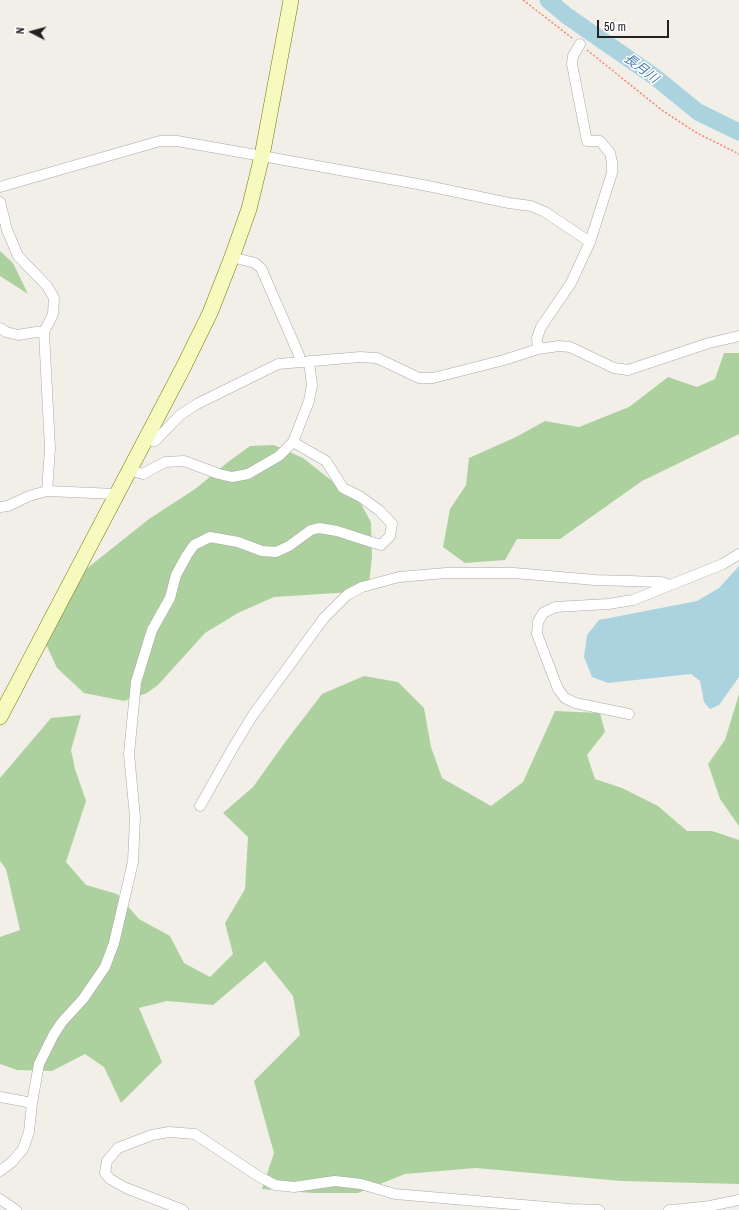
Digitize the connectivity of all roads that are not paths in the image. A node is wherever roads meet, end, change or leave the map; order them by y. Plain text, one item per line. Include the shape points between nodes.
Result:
1 (291, 0) edge
2 (580, 44) road end
3 (262, 156) junction
4 (0, 187) edge
5 (0, 202) edge
6 (590, 242) junction
7 (232, 257) junction
8 (0, 328) edge
9 (44, 332) junction
10 (739, 336) edge
11 (538, 349) junction
12 (304, 361) junction
13 (144, 440) junction
14 (293, 442) junction
15 (129, 470) junction
16 (47, 491) junction
17 (116, 494) junction
18 (0, 507) edge
19 (739, 554) edge
20 (670, 585) junction
21 (629, 714) dead end
22 (0, 717) edge
23 (200, 806) dead end
24 (0, 1097) edge
25 (32, 1103) junction
26 (0, 1171) edge
27 (0, 1199) edge
28 (739, 1200) edge
29 (16, 1210) edge
30 (183, 1210) edge
31 (599, 1210) edge
32 (669, 1210) edge

1 - 3 street
2 - 6 street via 573,56 572,64 587,141 600,141 610,153 612,162 612,173
3 - 4 street via 160,141
3 - 6 street via 531,206 545,212
3 - 7 street via 249,209
5 - 9 street via 6,230 18,256 47,286 54,298 52,314
6 - 11 street via 571,283 541,327 537,338
7 - 12 street via 255,263 261,268 299,355
7 - 13 street via 210,313
8 - 9 street via 18,336
9 - 16 street via 50,448
10 - 11 street via 709,343 628,370 614,368 570,347
11 - 12 street via 433,378 418,378 377,358
12 - 13 street via 278,364 250,377 180,414 155,441
12 - 14 street via 312,385 309,401
13 - 15 street
14 - 15 street via 279,456 240,476 219,474 184,461 165,462 142,474
14 - 25 street via 326,461 343,488 380,511 392,524 390,536 381,545 320,528 311,530 276,552 262,551 238,542 210,537 194,545 187,555 176,575 170,598 152,630 136,682 129,754 135,817 133,862 114,942 105,967 54,1034 39,1064
15 - 17 street
16 - 17 street
16 - 18 street
17 - 22 street
19 - 20 street via 723,564
20 - 21 street via 633,600 555,607 543,613 538,622 537,634 558,689 565,698 575,703
20 - 23 street via 661,582 595,580 514,573 446,573 399,577 362,587 347,595 324,618 234,746
24 - 25 street
25 - 26 street via 29,1132 23,1149
27 - 29 street
28 - 32 street
30 - 31 street via 126,1188 110,1179 105,1173 107,1161 118,1148 152,1135 169,1132 195,1134 275,1185 294,1187 335,1181 361,1184 395,1194

